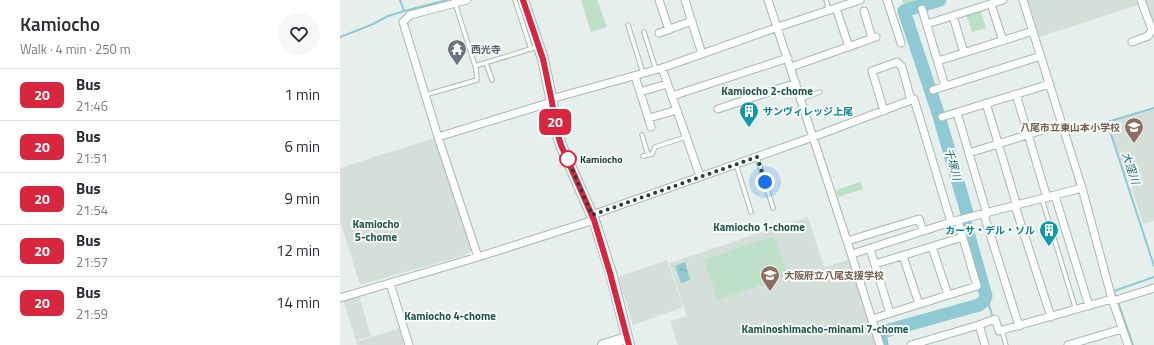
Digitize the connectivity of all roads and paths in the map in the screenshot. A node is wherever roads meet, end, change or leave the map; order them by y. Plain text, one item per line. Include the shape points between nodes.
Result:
1 (467, 0) edge
2 (515, 0) edge
3 (523, 0) edge
4 (659, 0) edge
5 (685, 0) edge
6 (768, 0) edge
7 (826, 0) edge
8 (887, 0) edge
9 (1003, 0) edge
10 (1024, 0) edge
11 (1141, 0) edge
12 (856, 1) edge
13 (455, 3) junction
14 (991, 4) junction
15 (833, 9) junction
16 (922, 9) dead end
17 (864, 11) dead end
18 (953, 16) junction
19 (692, 21) junction
20 (926, 24) junction
21 (628, 25) dead end
22 (778, 27) junction
23 (669, 30) junction
24 (1033, 31) junction
25 (644, 32) dead end
26 (659, 33) dead end
27 (1003, 41) junction
28 (1132, 42) dead end
29 (901, 43) dead end
30 (849, 46) junction
31 (535, 48) junction
32 (964, 53) junction
33 (702, 54) junction
34 (1041, 56) junction
35 (788, 58) junction
36 (938, 61) junction
37 (486, 63) junction
38 (475, 66) junction
39 (791, 67) junction
40 (659, 69) junction
41 (644, 74) junction
42 (635, 76) junction
43 (492, 80) dead end
44 (796, 83) junction
45 (668, 84) junction
46 (1050, 84) junction
47 (945, 86) junction
48 (932, 90) dead end
49 (640, 92) junction
50 (820, 92) dead end
51 (1016, 94) junction
52 (425, 95) junction
53 (672, 96) junction
54 (800, 98) junction
55 (552, 100) junction
56 (911, 100) junction
57 (986, 104) junction
58 (718, 109) dead end
59 (677, 110) junction
60 (884, 110) junction
61 (957, 113) junction
62 (942, 117) dead end
63 (649, 118) junction
64 (1062, 124) junction
65 (651, 127) dead end
66 (642, 135) dead end
67 (1028, 135) junction
68 (438, 137) junction
69 (686, 137) junction
70 (813, 137) junction
71 (998, 144) junction
72 (969, 153) junction
73 (648, 155) junction
74 (643, 156) dead end
75 (757, 157) junction
76 (736, 164) junction
77 (700, 176) junction
78 (1082, 188) junction
79 (1055, 196) junction
80 (1044, 198) junction
81 (1016, 206) junction
82 (773, 208) dead end
83 (750, 212) dead end
84 (986, 214) junction
85 (593, 218) junction
86 (954, 222) junction
87 (877, 231) junction
88 (923, 231) junction
89 (963, 237) junction
90 (847, 241) junction
91 (881, 245) junction
92 (932, 247) junction
93 (870, 248) junction
94 (852, 254) junction
95 (903, 256) junction
96 (478, 257) junction
97 (875, 264) junction
98 (390, 283) junction
99 (1154, 288) edge
100 (948, 295) junction
101 (340, 298) edge
102 (1113, 300) junction
103 (919, 304) junction
104 (1089, 306) junction
105 (1076, 310) junction
106 (890, 313) junction
107 (1052, 316) junction
108 (872, 319) junction
109 (979, 325) junction
110 (1019, 326) junction
111 (1122, 328) junction
112 (1002, 330) junction
113 (628, 342) edge
114 (409, 345) edge
115 (603, 345) edge
116 (880, 345) edge
117 (911, 345) edge
118 (985, 345) edge
119 (1006, 345) edge
120 (1068, 345) edge
121 (1128, 345) edge

1 - 13 street
2 - 31 lane
3 - 31 street
4 - 23 street
5 - 19 street
6 - 22 street
7 - 15 lane
8 - 29 street
9 - 14 street
10 - 24 street
11 - 28 street via 1152,30 1148,36
12 - 15 street
13 - 38 lane
13 - 52 street via 410,15 403,22
14 - 18 street
14 - 27 street
15 - 22 street
15 - 30 street
16 - 20 street
17 - 30 street via 874,37
18 - 20 street
18 - 32 street
19 - 23 street
19 - 33 street
20 - 36 street
21 - 41 lane
22 - 33 street
22 - 35 street
23 - 26 street
24 - 27 street
24 - 34 street
25 - 40 lane
27 - 32 street
30 - 39 street
31 - 37 lane
31 - 55 street via 543,59
32 - 36 street
33 - 40 street
34 - 46 street
34 - 47 street
35 - 39 street
35 - 53 street
36 - 47 street
37 - 38 lane
37 - 43 lane
38 - 52 lane via 477,80
39 - 44 street
40 - 41 street
40 - 45 street
41 - 42 street
42 - 49 street
42 - 55 street
44 - 54 street
44 - 58 street
45 - 49 street
45 - 53 street
46 - 51 street
46 - 64 street
47 - 48 street
49 - 63 street
50 - 54 lane
51 - 57 street
51 - 67 street
52 - 68 street
53 - 59 street
54 - 70 street
55 - 68 street
55 - 85 street via 561,145
56 - 60 street
56 - 60 street via 902,66 897,62 872,70
56 - 86 street via 914,99
57 - 61 street
57 - 71 street
59 - 63 street
59 - 69 street
60 - 70 street
61 - 62 street
61 - 72 street
63 - 65 street
64 - 67 street
64 - 78 street
66 - 73 lane
67 - 71 street
67 - 80 street
68 - 96 street
69 - 73 lane via 654,147 652,154
69 - 77 street
70 - 75 street
70 - 90 street
71 - 72 street
71 - 81 street
72 - 84 street
73 - 74 lane
75 - 76 street
75 - 82 lane
76 - 77 street
76 - 83 lane
77 - 85 street
78 - 79 street
78 - 102 street
79 - 80 street
79 - 104 street
80 - 81 street
80 - 105 lane
81 - 84 street
81 - 107 street
84 - 86 street
84 - 110 street
85 - 96 street
85 - 113 street
86 - 88 street
86 - 89 street
87 - 88 street via 918,219
87 - 90 street
87 - 91 street
88 - 91 street
89 - 92 street
89 - 100 street via 977,286
90 - 94 street
91 - 93 street
92 - 95 street
92 - 100 street
93 - 94 street
93 - 97 street
94 - 108 street
95 - 97 street
95 - 103 street
96 - 98 street
97 - 106 street
98 - 101 street
98 - 114 street
99 - 102 street
100 - 103 street
102 - 104 street
102 - 111 street
103 - 106 street
104 - 105 street
105 - 107 street
106 - 108 street
107 - 110 street
108 - 116 street
109 - 112 street via 995,319 999,331
109 - 117 street
109 - 118 street
110 - 112 street
111 - 120 street
111 - 121 street
112 - 119 lane
113 - 115 street

